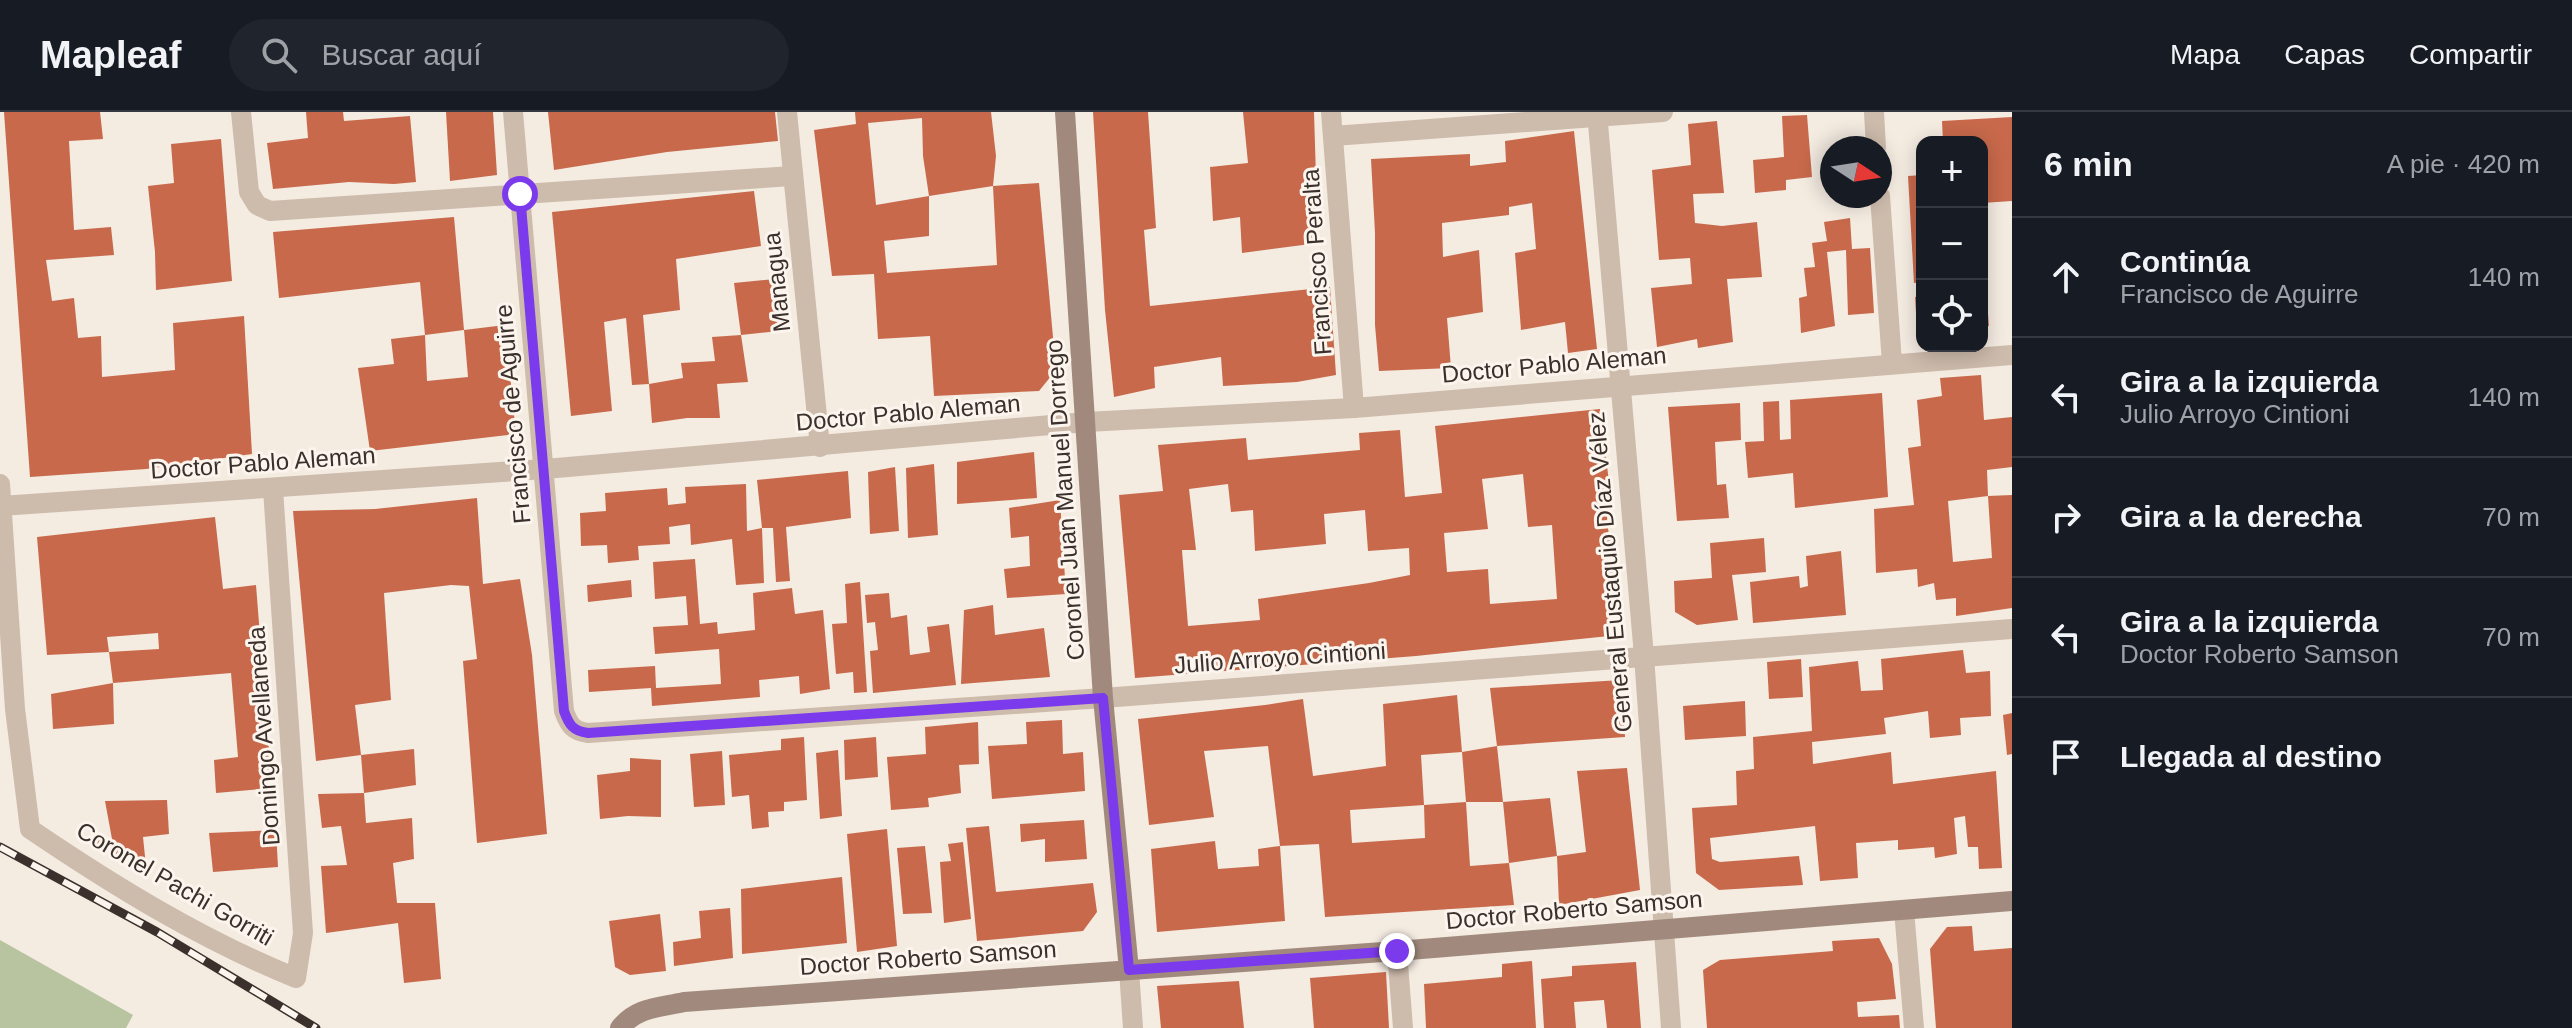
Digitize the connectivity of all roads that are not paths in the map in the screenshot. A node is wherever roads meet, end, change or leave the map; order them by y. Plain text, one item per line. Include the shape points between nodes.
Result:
1 (241, 112) edge
2 (513, 112) edge
3 (787, 112) edge
4 (1065, 112) edge
5 (1331, 112) edge
6 (1663, 112) edge
7 (1874, 112) edge
8 (1597, 115) edge
9 (1333, 136) junction
10 (1875, 136) edge
11 (792, 176) junction
12 (520, 194) junction
13 (1881, 208) edge
14 (2012, 355) edge
15 (1892, 363) junction
16 (1620, 386) junction
17 (1354, 408) junction
18 (1086, 422) junction
19 (820, 447) junction
20 (545, 469) junction
21 (0, 484) edge
22 (273, 489) junction
23 (1, 506) edge
24 (2012, 629) edge
25 (1644, 656) junction
26 (1103, 698) junction
27 (564, 711) joint
28 (2012, 901) edge
29 (1904, 910) junction
30 (1662, 928) junction
31 (1397, 951) junction
32 (1129, 970) junction
33 (296, 978) joint
34 (663, 1007) junction
35 (620, 1028) edge
36 (639, 1028) edge
37 (1133, 1028) edge
38 (1403, 1028) edge
39 (1671, 1028) edge
40 (1914, 1028) edge

1 - 12 street via 249,192 257,205 270,211
2 - 12 street, Francisco de Aguirre
3 - 11 street, Managua
4 - 18 street, Coronel Juan Manuel Dorrego
5 - 9 street, Francisco Peralta
6 - 8 street
7 - 10 street
8 - 9 street
8 - 16 street, General Eustaquio Díaz Vélez
9 - 17 street, Francisco Peralta
11 - 12 street
11 - 19 street, Managua
12 - 20 street, Francisco de Aguirre
13 - 15 street
14 - 15 street, Doctor Pablo Aleman
15 - 16 street, Doctor Pablo Aleman
16 - 17 street, Doctor Pablo Aleman
16 - 25 street, General Eustaquio Díaz Vélez
17 - 18 street, Doctor Pablo Aleman
18 - 19 street, Doctor Pablo Aleman
18 - 26 street, Coronel Juan Manuel Dorrego
19 - 20 street, Doctor Pablo Aleman
20 - 22 street, Doctor Pablo Aleman
20 - 27 street, Francisco de Aguirre
21 - 23 street
22 - 23 street, Doctor Pablo Aleman
22 - 33 street, Domingo Avellaneda via 303,933
23 - 33 street, Coronel Pachi Gorriti via 15,709 30,829 139,898
24 - 25 street, Julio Arroyo Cintioni
25 - 26 street, Julio Arroyo Cintioni
25 - 30 street, General Eustaquio Díaz Vélez
26 - 27 street, Julio Arroyo Cintioni via 588,733 570,726
26 - 32 street, Coronel Juan Manuel Dorrego
28 - 29 street, Doctor Roberto Samson
29 - 30 street, Doctor Roberto Samson
29 - 40 street
30 - 31 street, Doctor Roberto Samson
30 - 39 street, General Eustaquio Díaz Vélez
31 - 32 street, Doctor Roberto Samson
31 - 38 street
32 - 34 street, Doctor Roberto Samson
32 - 37 street, Coronel Juan Manuel Dorrego
34 - 35 street, Doctor Roberto Samson via 640,1011
34 - 36 street

